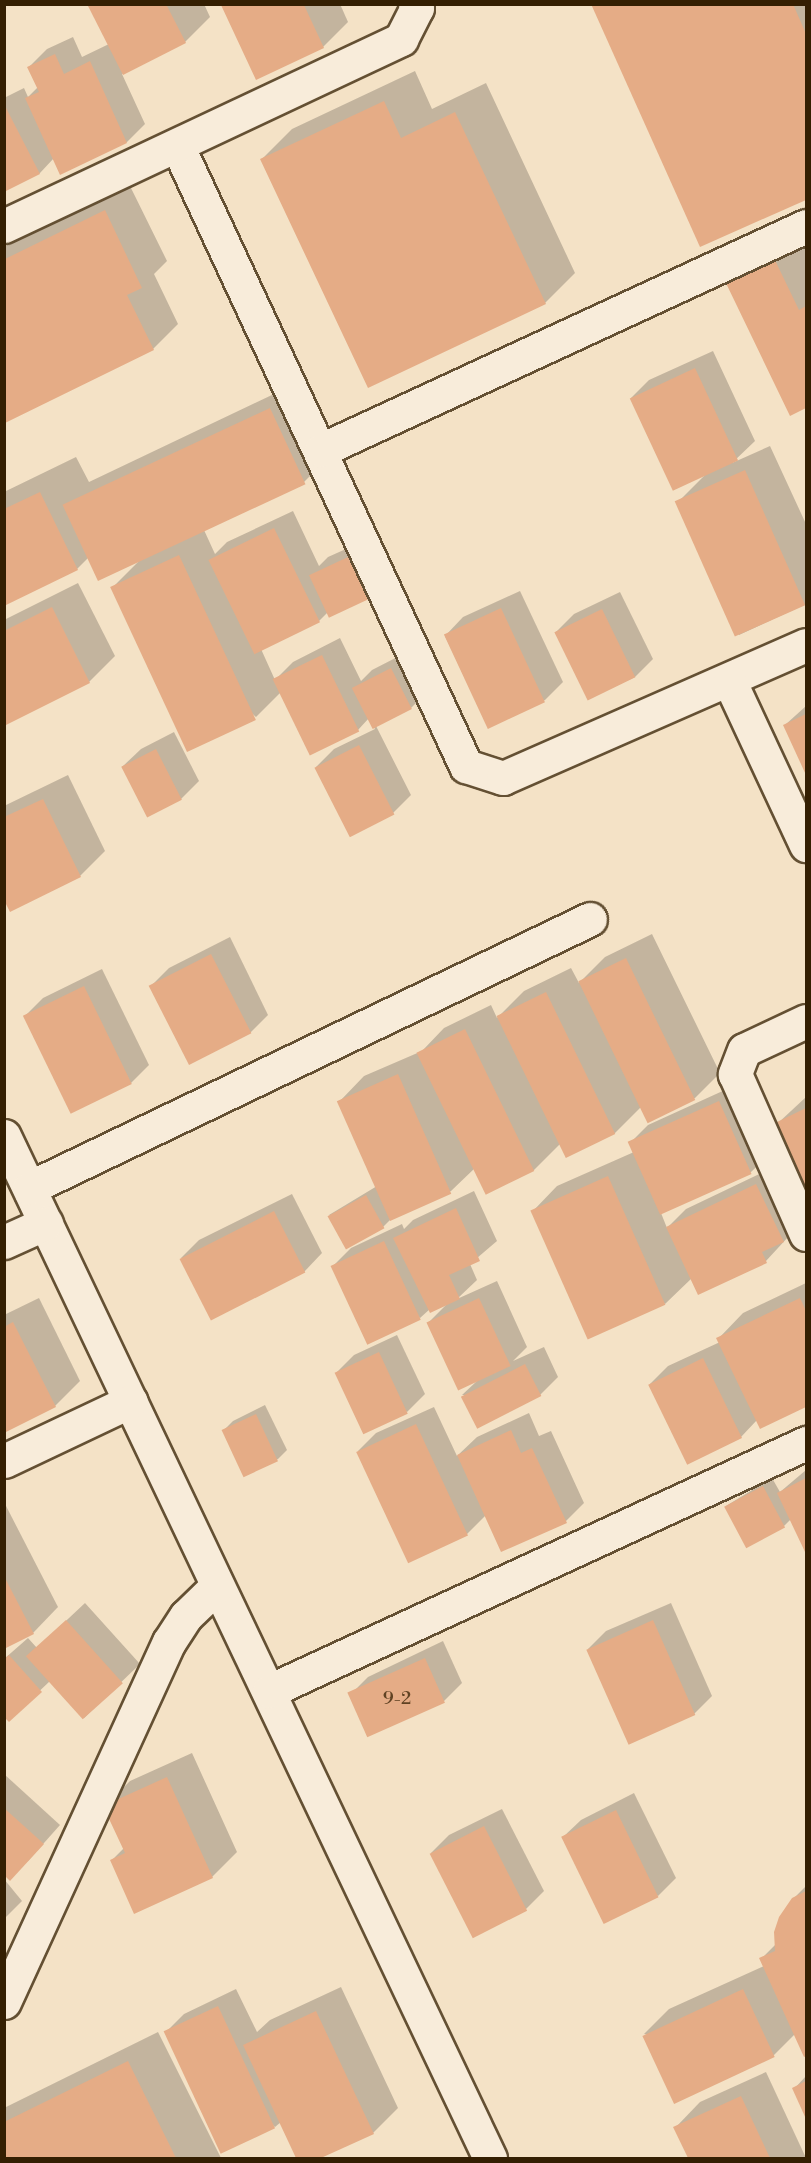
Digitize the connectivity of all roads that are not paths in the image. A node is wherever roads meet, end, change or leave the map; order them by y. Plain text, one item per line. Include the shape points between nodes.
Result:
1 (415, 4) edge
2 (178, 147) junction
3 (4, 226) edge
4 (807, 226) edge
5 (321, 450) junction
6 (807, 645) edge
7 (730, 682) junction
8 (807, 845) edge
9 (590, 919) dead end
10 (807, 1021) edge
11 (4, 1136) edge
12 (29, 1188) junction
13 (46, 1223) junction
14 (807, 1234) edge
15 (4, 1242) edge
16 (131, 1401) junction
17 (807, 1443) edge
18 (4, 1461) edge
19 (217, 1587) junction
20 (269, 1691) junction
21 (4, 2002) edge
22 (490, 2158) edge

1 - 2 street via 417,9 401,39
2 - 3 street
2 - 5 street
4 - 5 street
5 - 7 street via 466,766 503,778
6 - 7 street
7 - 8 street
9 - 12 street
10 - 14 street via 744,1050 735,1074
11 - 12 street
12 - 13 street
13 - 15 street
13 - 16 street
16 - 18 street
16 - 19 street
17 - 20 street
19 - 20 street
19 - 21 street via 186,1616 169,1641
20 - 22 street

